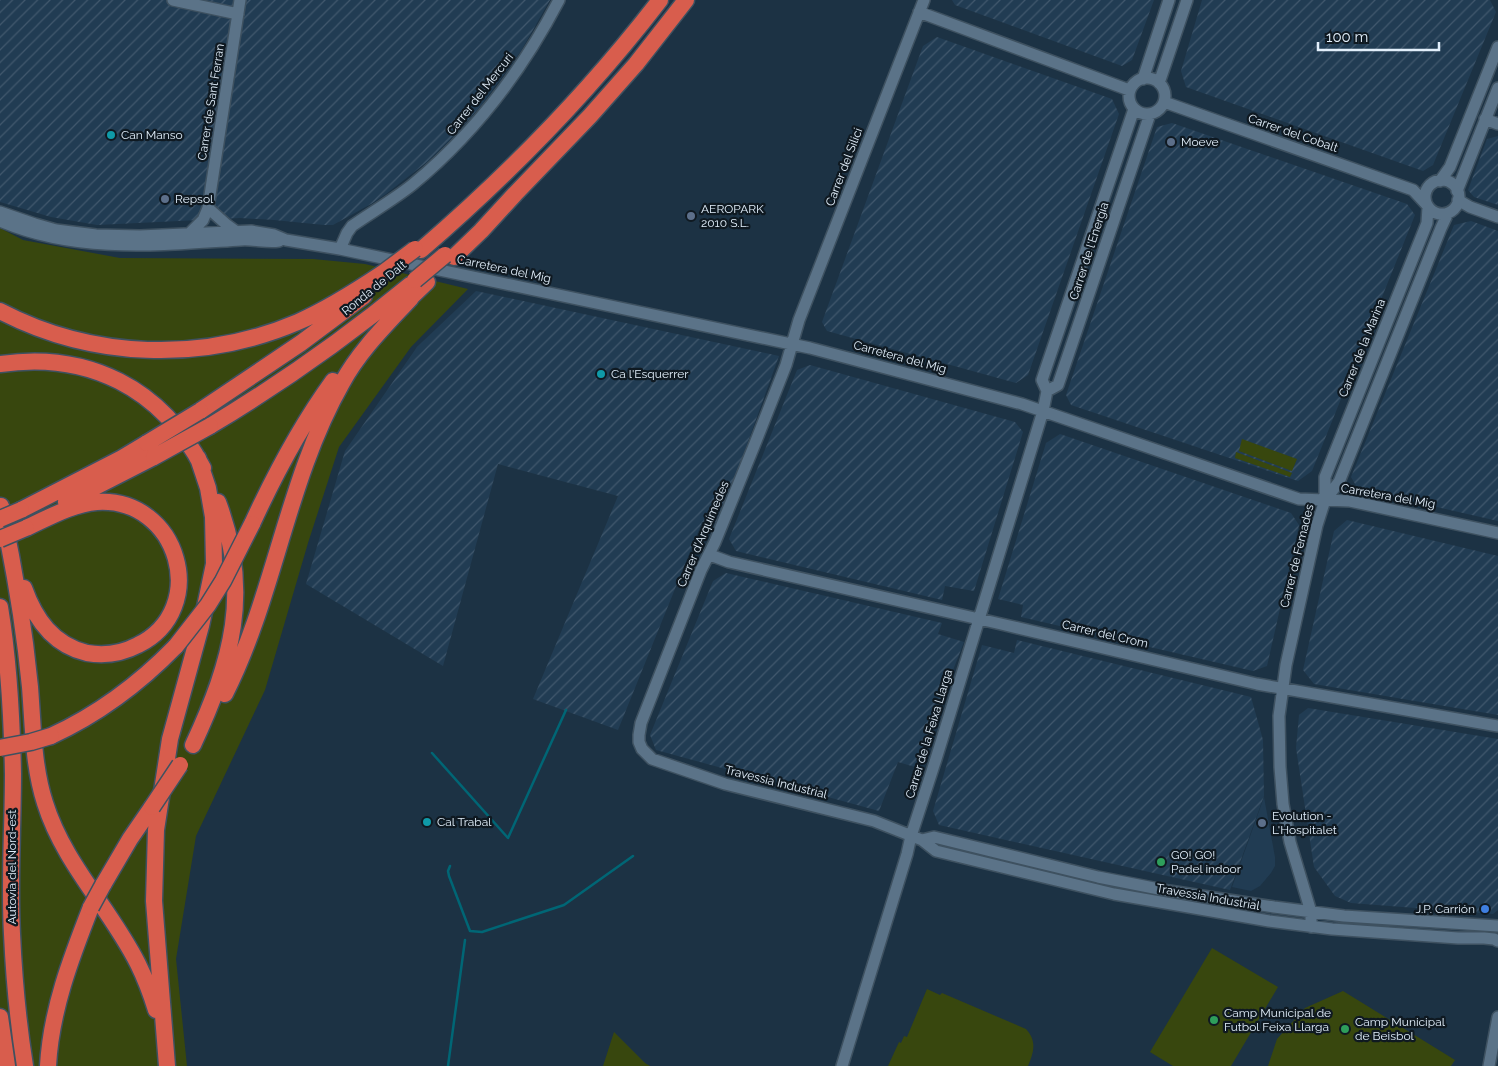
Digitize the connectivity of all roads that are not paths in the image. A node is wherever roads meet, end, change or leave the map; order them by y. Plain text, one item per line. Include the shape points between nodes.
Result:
1 (173, 0) edge
2 (240, 0) edge
3 (559, 0) edge
4 (651, 0) edge
5 (660, 0) edge
6 (687, 0) edge
7 (924, 0) edge
8 (1169, 0) edge
9 (1187, 0) edge
10 (920, 12) junction
11 (238, 14) junction
12 (1498, 48) edge
13 (598, 75) junction
14 (1143, 79) junction
15 (1159, 83) junction
16 (1498, 88) edge
17 (1130, 90) junction
18 (1164, 102) junction
19 (1134, 109) junction
20 (1150, 114) junction
21 (1485, 119) junction
22 (1498, 124) edge
23 (1440, 181) junction
24 (1428, 187) junction
25 (1413, 190) junction
26 (1458, 196) junction
27 (0, 204) edge
28 (1427, 205) junction
29 (208, 208) junction
30 (0, 212) edge
31 (1448, 213) junction
32 (1498, 217) edge
33 (21, 220) junction
34 (0, 221) edge
35 (236, 232) junction
36 (189, 234) junction
37 (250, 239) junction
38 (286, 240) junction
39 (340, 249) junction
40 (387, 274) junction
41 (421, 281) junction
42 (411, 298) junction
43 (0, 311) edge
44 (792, 345) junction
45 (0, 364) edge
46 (1047, 391) junction
47 (1043, 411) junction
48 (150, 450) junction
49 (198, 458) junction
50 (1325, 500) junction
51 (13, 512) edge
52 (0, 532) edge
53 (1498, 532) edge
54 (0, 539) edge
55 (710, 555) junction
56 (0, 607) edge
57 (978, 619) junction
58 (1282, 689) junction
59 (1498, 726) edge
60 (638, 734) joint
61 (193, 745) junction
62 (0, 748) edge
63 (916, 838) junction
64 (1311, 912) junction
65 (1498, 926) edge
66 (1312, 927) junction
67 (1498, 941) edge
68 (58, 1005) junction
69 (1498, 1016) edge
70 (0, 1018) edge
71 (7, 1066) edge
72 (25, 1066) edge
73 (48, 1066) edge
74 (56, 1066) edge
75 (167, 1066) edge
76 (842, 1066) edge
77 (1489, 1066) edge

1 - 11 street
2 - 11 street, Carrer de Sant Ferran
3 - 39 street, Carrer del Mercuri via 522,64 480,119 449,153 411,186 352,226
4 - 13 highway
5 - 13 highway, Ronda de Dalt
6 - 41 highway, bridge via 636,64 568,140
7 - 10 street, Carrer del Silici
8 - 14 street
9 - 15 street
10 - 17 street
10 - 44 street, Carrer del Silici
11 - 29 street, Carrer de Sant Ferran
12 - 23 street via 1450,167
13 - 40 highway, Ronda de Dalt via 467,210
14 - 15 street
14 - 17 street
15 - 18 street via 1164,92
16 - 21 street
17 - 19 street via 1129,98
18 - 20 street
18 - 25 street, Carrer del Cobalt
19 - 20 street
19 - 46 street, Carrer de l'Energia via 1044,373 1042,380
20 - 46 street, Carrer de l'Energia via 1059,383
21 - 22 street
21 - 26 street
23 - 24 street
23 - 26 street via 1452,184
24 - 25 street
24 - 28 street via 1425,195
25 - 28 street, Carrer del Cobalt
26 - 31 street via 1455,208
26 - 32 street via 1470,208
27 - 33 street
28 - 31 street via 1439,214
28 - 50 street, Carrer de la Marina via 1427,222 1325,477
29 - 35 street
29 - 36 street, Carrer de Sant Ferran via 203,220
30 - 33 street, Carretera del Mig
31 - 50 street, Carrer de Femades via 1339,482
33 - 36 street, Carretera del Mig via 86,234
34 - 37 street, Carretera del Mig via 50,237 104,244 143,246
35 - 36 street, Carretera del Mig
35 - 37 street
35 - 38 street, Carretera del Mig via 261,232
37 - 38 street, Carretera del Mig
38 - 39 street, Carretera del Mig
39 - 44 street, Carretera del Mig
40 - 43 highway via 285,327 240,341 195,349 135,350 87,343 46,332
40 - 48 highway, Ronda de Dalt, bridge via 301,343 200,411
41 - 42 highway
41 - 48 highway, bridge via 308,363 239,408 210,426
42 - 61 highway via 352,365 332,400 305,466 244,653 220,703
42 - 62 highway, bridge via 359,348 316,404 284,459 223,581 176,646 119,698 75,725 51,736
44 - 47 street, Carretera del Mig
44 - 55 street, Carrer d'Arquímedes
45 - 49 highway via 31,360 69,363 113,378 162,412
46 - 47 street, Carrer de l'Energia
47 - 50 street, Carretera del Mig via 1298,499
47 - 57 street, Carrer de la Feixa Llarga
48 - 51 highway via 93,489
49 - 61 highway via 215,494 230,541 236,607 223,674
49 - 75 highway via 213,517 214,564 201,626 170,739 156,830 154,901
50 - 53 street, Carretera del Mig via 1350,501
50 - 58 street, Carrer de Femades
51 - 51 highway via 64,511 95,502 118,503 155,522 172,546 179,578 177,595 164,623 144,643 106,655 80,651 52,636 41,624 22,584
51 - 52 highway
51 - 54 highway, bridge
51 - 75 highway via 17,586 35,756 45,802 62,844 138,964 155,1008
55 - 57 street, Carrer del Crom
55 - 60 street, Carrer d'Arquímedes via 701,570
56 - 72 highway, Autovia del Nord-est via 11,713 12,933
57 - 58 street, Carrer del Crom
57 - 63 street, Carrer de la Feixa Llarga
58 - 59 street, Carrer del Crom
58 - 64 street, Carrer de Femades via 1279,736 1283,804 1290,842
60 - 63 street, Travessia Industrial via 642,749 652,759 725,784 874,821
61 - 68 highway, bridge via 130,839 91,907 71,958
63 - 64 street, Travessia Industrial via 934,837 1169,891
63 - 66 street, Travessia Industrial via 936,851 1114,894
63 - 76 street, Carrer de la Feixa Llarga via 907,854
64 - 65 street, Travessia Industrial
64 - 66 street, Carrer de Femades
66 - 67 street, Travessia Industrial
68 - 73 highway
68 - 74 highway
69 - 77 street
70 - 71 highway

